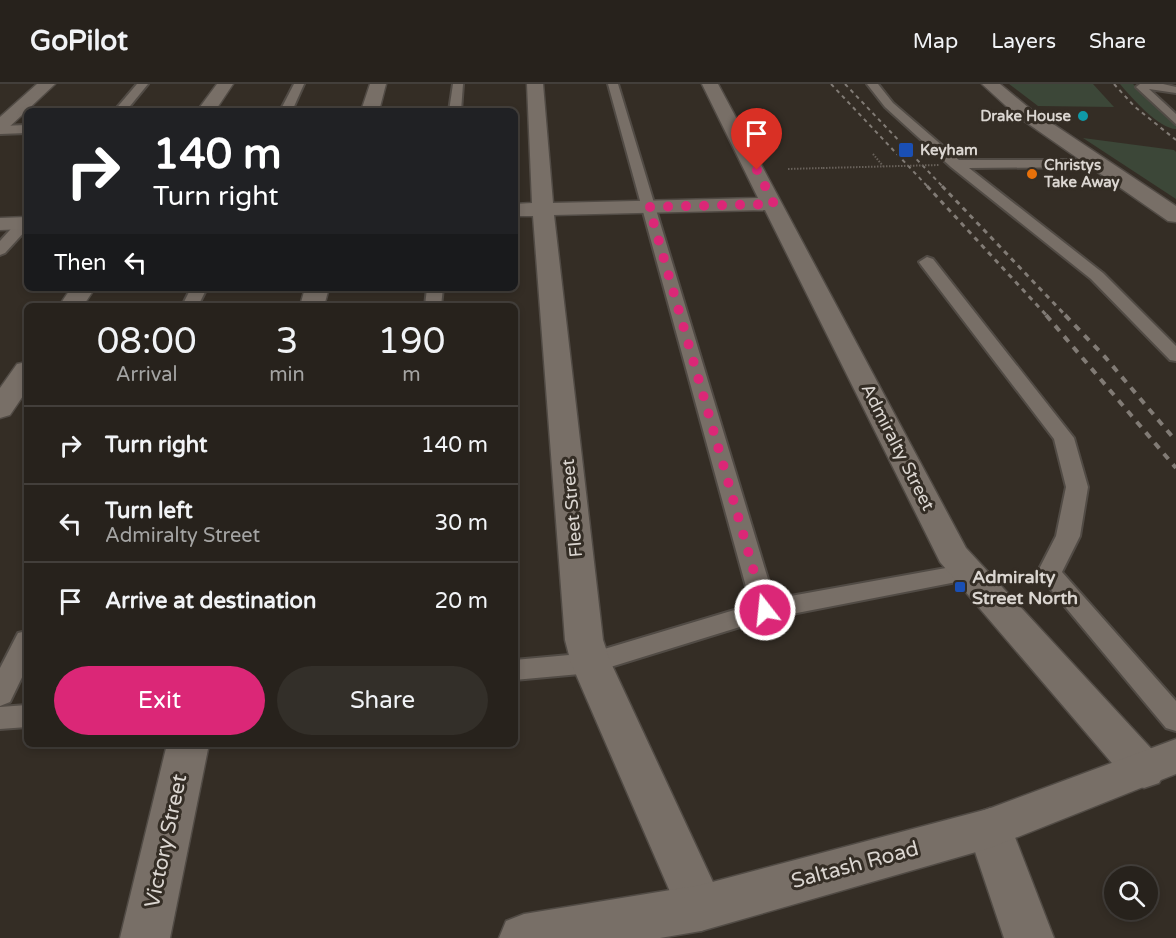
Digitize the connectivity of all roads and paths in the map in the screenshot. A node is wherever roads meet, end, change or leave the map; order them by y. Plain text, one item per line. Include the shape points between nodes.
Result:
1 (47, 84) edge
2 (143, 84) edge
3 (225, 84) edge
4 (299, 84) edge
5 (378, 84) edge
6 (458, 84) edge
7 (535, 84) edge
8 (614, 84) edge
9 (710, 84) edge
10 (872, 84) edge
11 (990, 84) edge
12 (1176, 90) edge
13 (123, 108) edge
14 (208, 108) edge
15 (287, 108) edge
16 (371, 108) edge
17 (455, 108) edge
18 (1176, 120) edge
19 (0, 128) edge
20 (24, 129) edge
21 (873, 154) dead end
22 (1095, 163) junction
23 (956, 164) junction
24 (939, 165) dead end
25 (884, 166) junction
26 (823, 168) dead end
27 (774, 204) junction
28 (649, 207) junction
29 (529, 209) edge
30 (1176, 216) edge
31 (24, 223) edge
32 (0, 224) edge
33 (24, 224) edge
34 (0, 250) edge
35 (927, 262) dead end
36 (1176, 356) edge
37 (24, 374) edge
38 (0, 409) edge
39 (968, 572) junction
40 (765, 610) junction
41 (24, 646) edge
42 (591, 663) junction
43 (518, 670) edge
44 (0, 695) edge
45 (24, 716) edge
46 (0, 718) edge
47 (1176, 720) edge
48 (187, 747) edge
49 (1160, 763) edge
50 (990, 828) junction
51 (701, 908) junction
52 (145, 938) edge
53 (524, 938) edge
54 (1029, 938) edge

1 - 19 street
2 - 13 lane
3 - 14 street
4 - 15 lane
5 - 16 street
6 - 17 lane
7 - 29 street, Fleet Street
8 - 28 lane
9 - 27 street, Admiralty Street
10 - 23 lane via 889,105
11 - 22 street
12 - 18 lane via 1141,87
19 - 20 lane
21 - 25 path
22 - 23 lane
22 - 30 street
23 - 36 lane via 1097,276
24 - 25 path, bridge
25 - 26 path, bridge
27 - 28 street
27 - 39 street, Admiralty Street via 952,554
28 - 29 street
28 - 40 lane
29 - 42 street, Fleet Street
31 - 32 street
33 - 34 lane
35 - 47 lane via 1064,438 1077,488 1068,536 1049,573
37 - 38 street
39 - 40 lane
39 - 49 street, Admiralty Street
40 - 42 lane
41 - 44 lane
42 - 43 lane
42 - 51 street, Fleet Street
45 - 46 lane
48 - 52 street, Victory Street
49 - 50 street, Saltash Road
50 - 51 street, Saltash Road
50 - 54 street
51 - 53 street, Saltash Road

